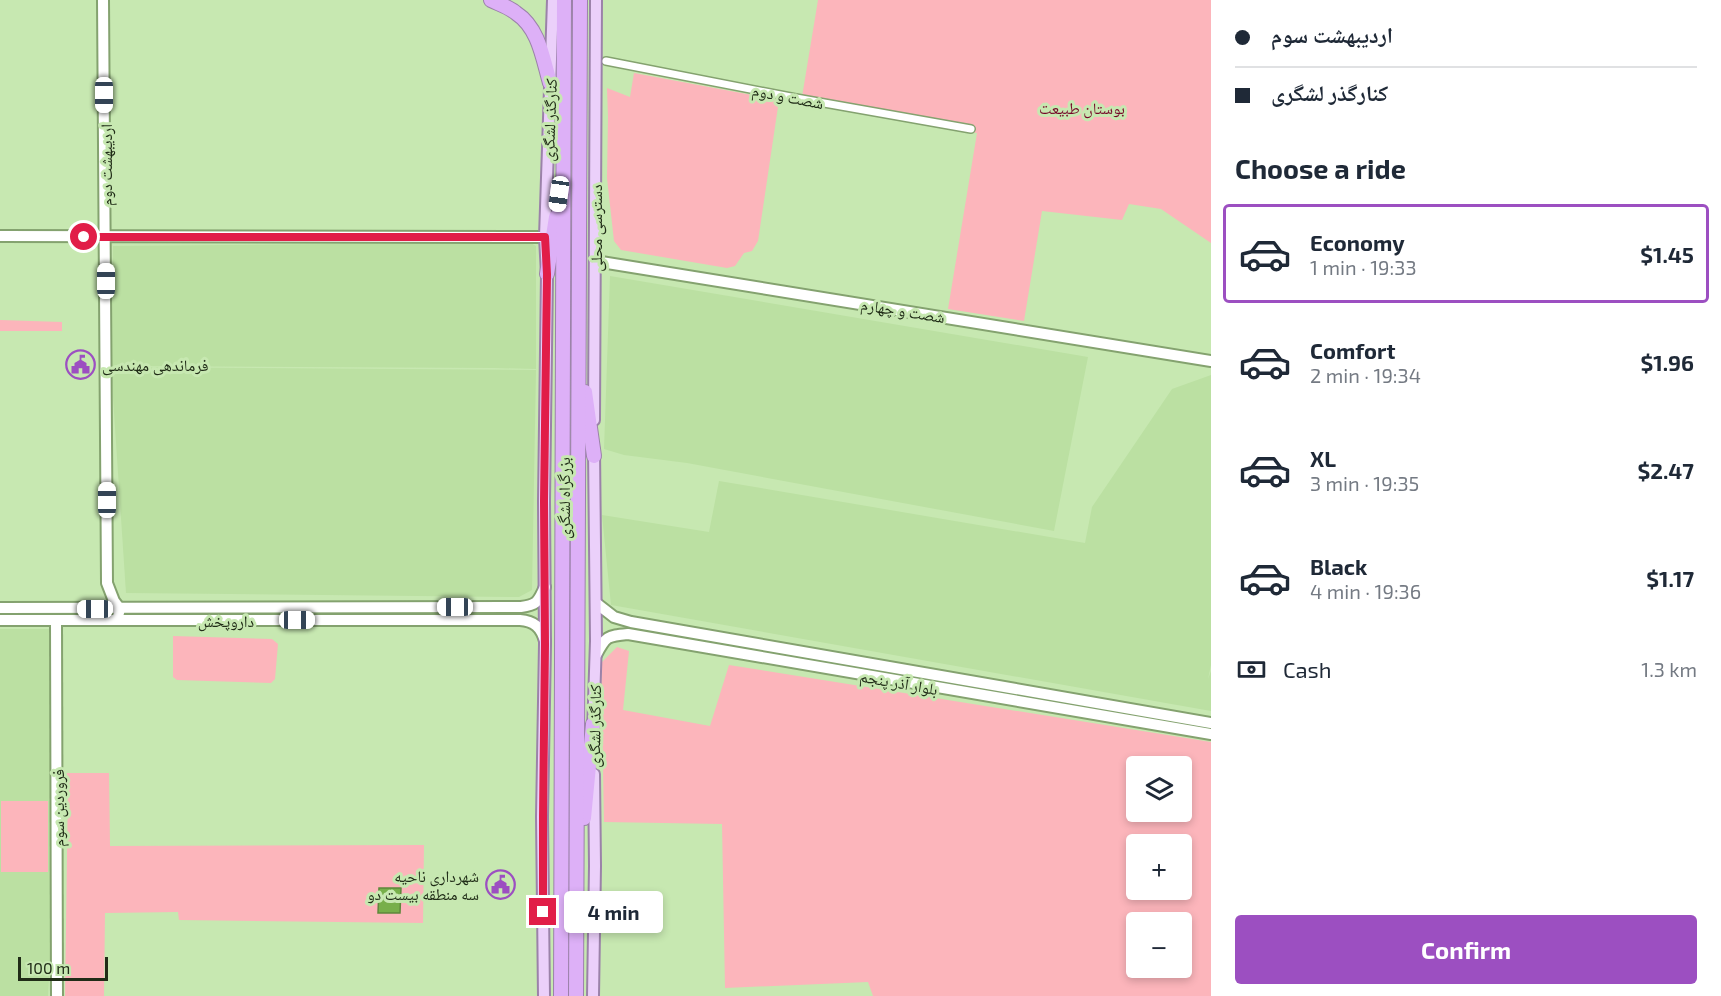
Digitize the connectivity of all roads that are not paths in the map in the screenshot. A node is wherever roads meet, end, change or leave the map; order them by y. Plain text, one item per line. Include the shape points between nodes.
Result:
1 (103, 0) edge
2 (491, 0) edge
3 (553, 0) edge
4 (564, 0) edge
5 (579, 0) edge
6 (596, 0) edge
7 (606, 61) dead end
8 (550, 83) junction
9 (971, 129) dead end
10 (563, 161) junction
11 (0, 236) edge
12 (105, 237) junction
13 (545, 237) junction
14 (595, 261) junction
15 (547, 274) junction
16 (578, 322) junction
17 (1211, 361) edge
18 (594, 456) junction
19 (107, 583) junction
20 (545, 587) junction
21 (596, 603) junction
22 (521, 607) junction
23 (0, 608) edge
24 (95, 609) junction
25 (120, 609) junction
26 (0, 620) edge
27 (117, 620) junction
28 (520, 620) junction
29 (56, 621) junction
30 (545, 644) junction
31 (596, 655) junction
32 (1211, 723) edge
33 (593, 724) junction
34 (1211, 734) edge
35 (576, 879) junction
36 (57, 996) edge
37 (544, 996) edge
38 (561, 996) edge
39 (576, 996) edge
40 (593, 996) edge

1 - 12 street, اردیبهشت دوم
2 - 8 highway via 518,13 528,23 536,36
3 - 8 main road, کنارگذر لشگری
4 - 10 highway, بزرگراه لشگری
5 - 16 highway, بزرگراه لشگری
6 - 14 main road, دسترسی محلی
7 - 9 street, شصت و دوم
8 - 13 main road, کنارگذر لشگری
10 - 15 highway
10 - 38 highway, بزرگراه لشگری
11 - 12 street
12 - 13 street
12 - 19 street, اردیبهشت دوم
13 - 15 main road, کنارگذر لشگری
14 - 17 street, شصت و چهارم
14 - 18 main road, دسترسی محلی
15 - 20 main road, کنارگذر لشگری
16 - 18 highway
16 - 35 highway, بزرگراه لشگری
18 - 21 main road, کنارگذر لشگری
19 - 24 street, اردیبهشت دوم
19 - 25 street, اردیبهشت دوم
20 - 22 street via 538,602
20 - 30 main road, کنارگذر لشگری
21 - 31 main road, کنارگذر لشگری
21 - 32 street, بلوار آذر پنجم via 614,617 631,622
22 - 25 street, داروپخش
22 - 28 street via 524,612
23 - 24 street, داروپخش
24 - 25 street, داروپخش
25 - 27 street
26 - 29 street, داروپخش
27 - 28 street, داروپخش
27 - 29 street, داروپخش
28 - 30 street via 538,626
29 - 36 street, فروردین سوم
30 - 37 main road, کنارگذر لشگری
31 - 33 main road, کنارگذر لشگری
31 - 34 street, بلوار آذر پنجم via 604,640 628,634
33 - 35 highway
33 - 40 main road, کنارگذر لشگری
35 - 39 highway, بزرگراه لشگری

